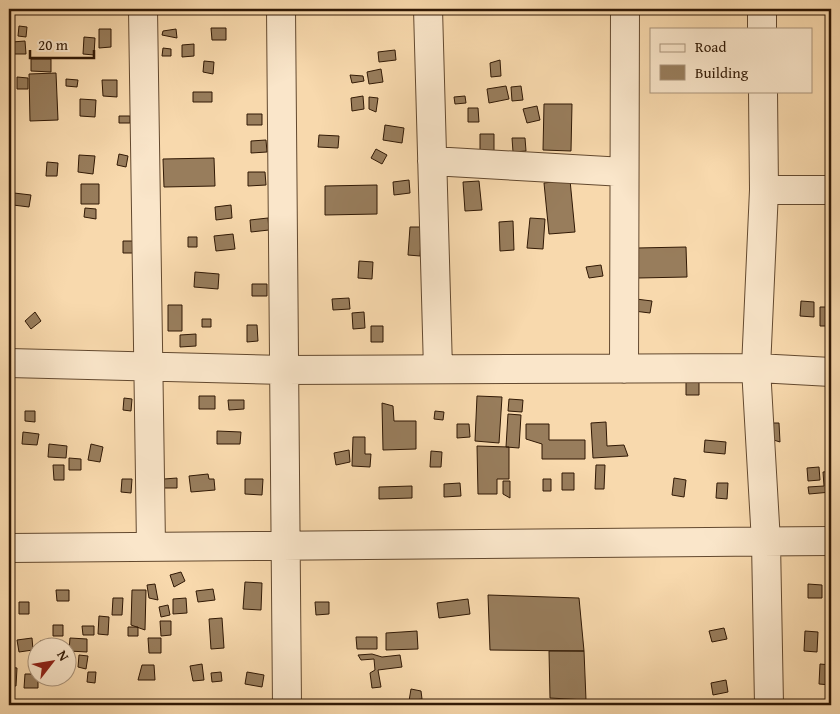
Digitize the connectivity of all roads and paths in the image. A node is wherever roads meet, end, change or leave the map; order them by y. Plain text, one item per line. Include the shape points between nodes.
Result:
1 (143, 9) edge
2 (281, 9) edge
3 (428, 9) edge
4 (625, 9) edge
5 (762, 9) edge
6 (762, 28) edge
7 (763, 92) edge
8 (432, 161) junction
9 (624, 172) junction
10 (764, 190) junction
11 (831, 190) edge
12 (9, 363) edge
13 (148, 367) junction
14 (756, 368) junction
15 (624, 369) junction
16 (284, 370) junction
17 (438, 370) junction
18 (831, 372) edge
19 (831, 541) edge
20 (766, 542) junction
21 (285, 545) junction
22 (150, 546) junction
23 (9, 548) edge
24 (287, 705) edge
25 (769, 705) edge

1 - 13 street
2 - 16 street
3 - 8 street
4 - 9 street
5 - 6 street
7 - 10 street
8 - 9 street
8 - 17 street
9 - 15 street
10 - 11 street
10 - 14 street
12 - 13 street
13 - 16 street
13 - 22 street
14 - 15 street
14 - 18 street
14 - 20 street
15 - 17 street
16 - 17 street
16 - 21 street
19 - 20 street
20 - 21 street
20 - 25 street
21 - 22 street
21 - 24 street
22 - 23 street

